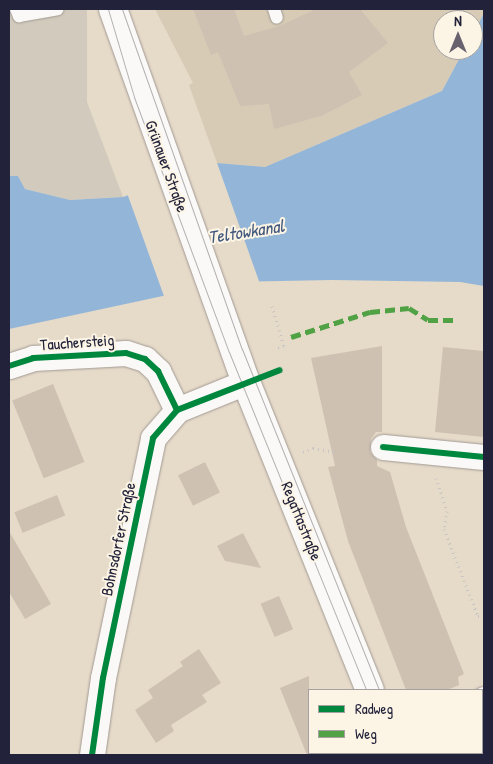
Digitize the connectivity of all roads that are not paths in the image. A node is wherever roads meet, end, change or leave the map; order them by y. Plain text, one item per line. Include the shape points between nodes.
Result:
1 (57, 9) edge
2 (113, 9) edge
3 (15, 15) edge
4 (234, 351) joint
5 (9, 366) edge
6 (246, 382) junction
7 (177, 410) junction
8 (383, 447) dead end
9 (484, 457) edge
10 (370, 689) edge
11 (92, 755) edge

1 - 3 lane
2 - 4 main road, Grünauer Straße
4 - 6 main road, Regattastraße
5 - 7 street, Tauchersteig via 33,358 126,353 145,359 158,371
6 - 7 street, Bohnsdorfer Straße
6 - 10 main road, Regattastraße
7 - 11 street, Bohnsdorfer Straße via 153,438 103,678
8 - 9 street

